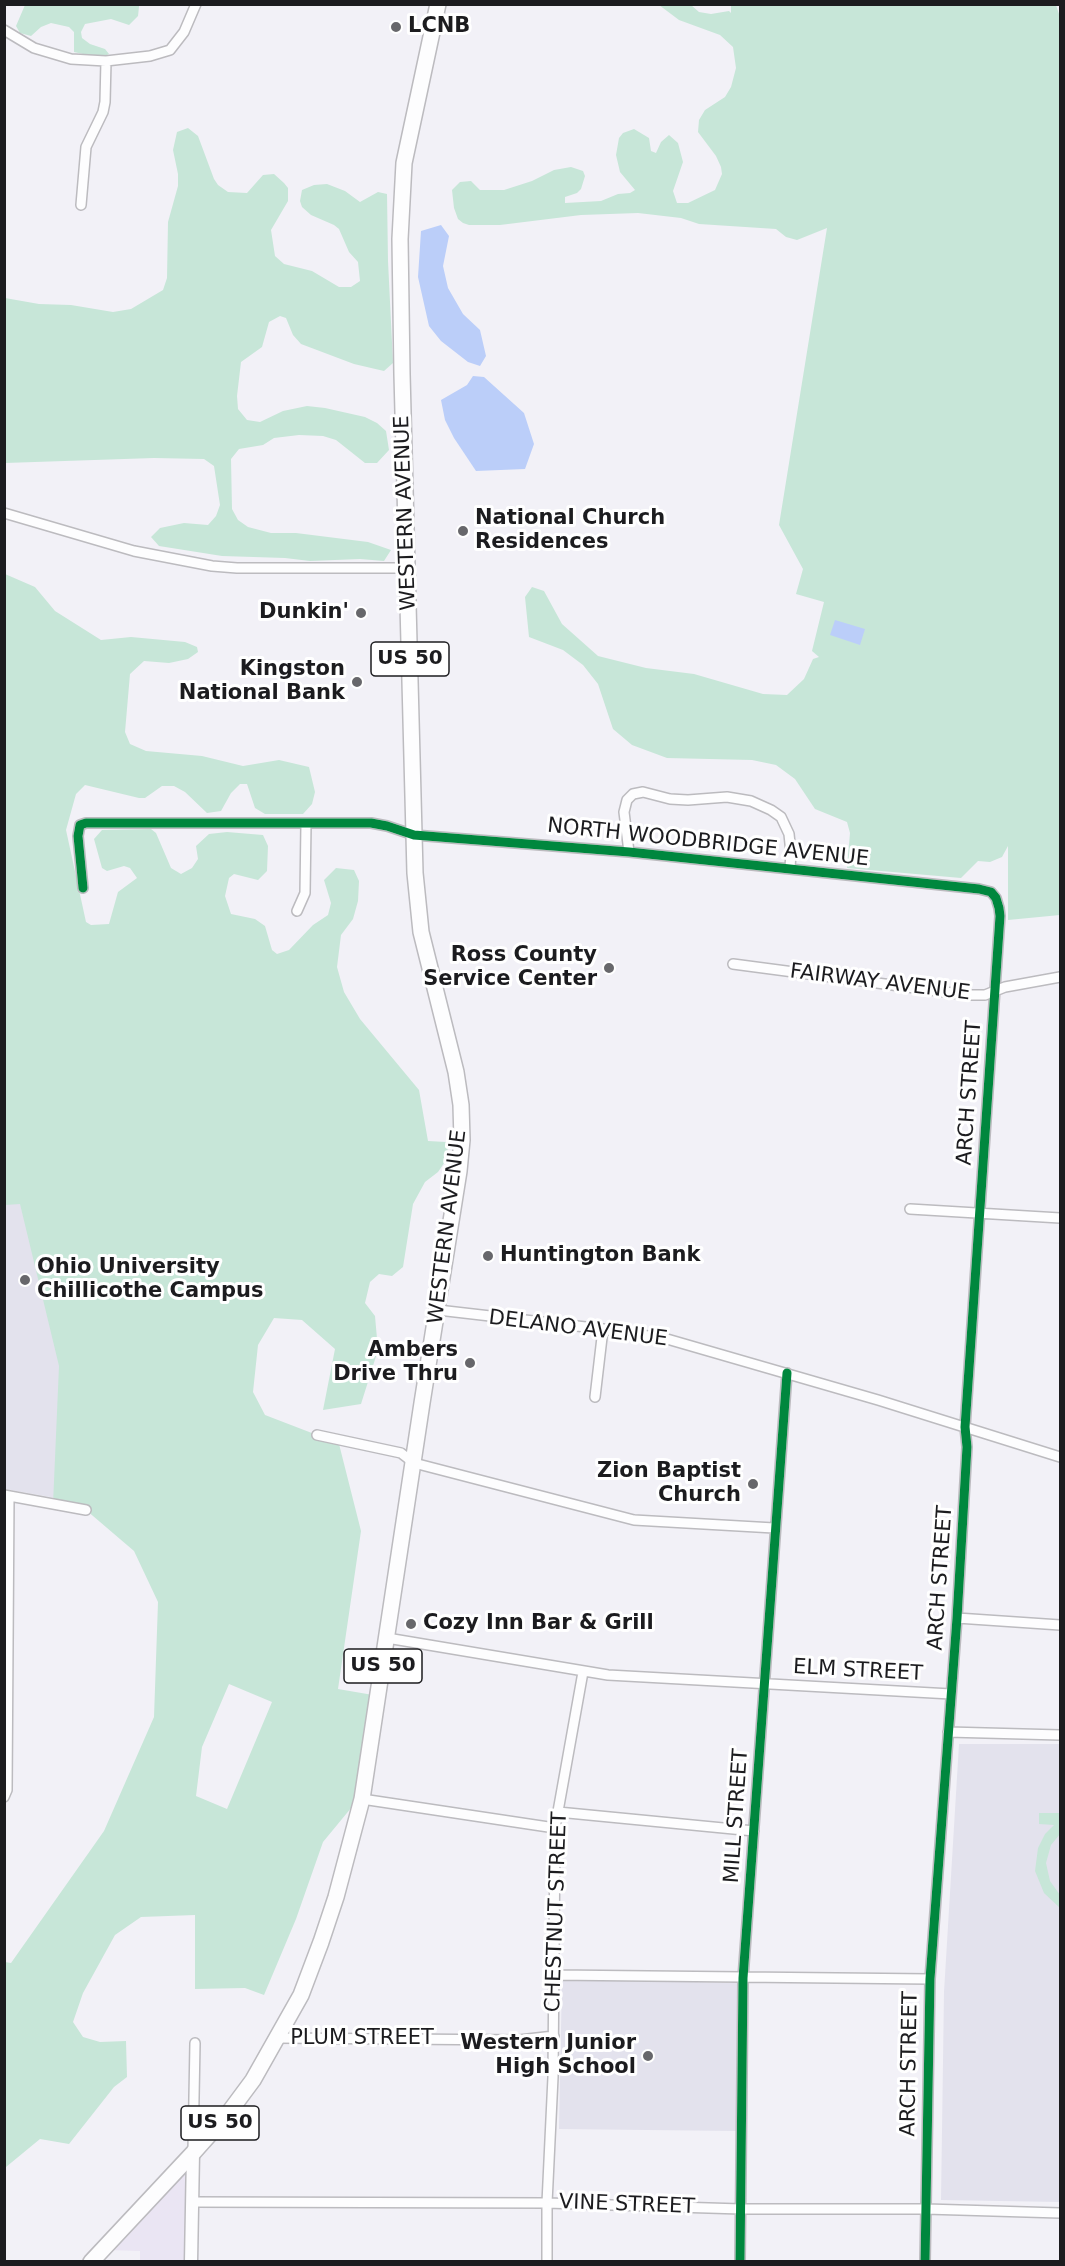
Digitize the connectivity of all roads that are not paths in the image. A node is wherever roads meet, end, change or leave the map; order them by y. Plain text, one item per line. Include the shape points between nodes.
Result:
1 (196, 4) edge
2 (438, 4) edge
3 (4, 30) edge
4 (106, 61) junction
5 (81, 205) dead end
6 (4, 513) edge
7 (407, 568) junction
8 (306, 824) junction
9 (414, 834) junction
10 (629, 852) junction
11 (790, 868) junction
12 (83, 888) dead end
13 (996, 898) joint
14 (297, 911) dead end
15 (733, 964) dead end
16 (1060, 977) edge
17 (994, 991) junction
18 (910, 1209) dead end
19 (980, 1213) junction
20 (1060, 1218) edge
21 (438, 1310) junction
22 (603, 1329) junction
23 (787, 1373) junction
24 (595, 1397) dead end
25 (965, 1427) junction
26 (317, 1436) dead end
27 (1060, 1457) edge
28 (414, 1463) junction
29 (7, 1496) edge
30 (86, 1510) dead end
31 (774, 1528) junction
32 (957, 1618) junction
33 (1060, 1625) edge
34 (387, 1638) junction
35 (583, 1672) junction
36 (765, 1683) junction
37 (951, 1694) junction
38 (948, 1732) junction
39 (1060, 1735) edge
40 (4, 1797) edge
41 (363, 1799) junction
42 (558, 1812) junction
43 (555, 1828) junction
44 (754, 1831) junction
45 (554, 1975) junction
46 (743, 1978) junction
47 (930, 1979) junction
48 (554, 2036) junction
49 (278, 2038) junction
50 (195, 2043) dead end
51 (194, 2153) junction
52 (193, 2202) junction
53 (547, 2203) junction
54 (741, 2209) junction
55 (926, 2209) junction
56 (1060, 2213) edge
57 (91, 2262) edge
58 (191, 2262) edge
59 (547, 2262) edge
60 (740, 2262) edge
61 (925, 2262) edge

1 - 4 street via 184,32 170,50
2 - 7 main road, WESTERN AVENUE / US 50 via 411,123 401,198
3 - 4 street via 51,55
4 - 5 street via 105,102 86,147
6 - 7 street via 135,551 212,566
7 - 9 main road, WESTERN AVENUE / US 50
8 - 9 street, NORTH WOODBRIDGE AVENUE via 371,823
8 - 12 street, NORTH WOODBRIDGE AVENUE via 86,823 80,825 78,836
8 - 14 street via 305,893
9 - 10 street, NORTH WOODBRIDGE AVENUE
9 - 21 main road, WESTERN AVENUE / US 50 via 422,932 461,1105 459,1171
10 - 11 street, NORTH WOODBRIDGE AVENUE
10 - 11 street via 624,812 633,794 643,792 688,800 726,797 751,801 781,818 789,834
11 - 13 street, NORTH WOODBRIDGE AVENUE via 986,890
13 - 17 street, ARCH STREET via 1000,916
15 - 17 street, FAIRWAY AVENUE via 968,995
16 - 17 street, FAIRWAY AVENUE
17 - 19 street, ARCH STREET
18 - 19 street
19 - 20 street
19 - 25 street, ARCH STREET
21 - 22 street, DELANO AVENUE
21 - 28 main road, WESTERN AVENUE / US 50
22 - 23 street, DELANO AVENUE via 667,1339
22 - 24 street
23 - 25 street, DELANO AVENUE
23 - 31 street, MILL STREET
25 - 27 street, DELANO AVENUE
25 - 32 street, ARCH STREET
26 - 28 street via 401,1453
28 - 31 street via 634,1520
28 - 34 main road, WESTERN AVENUE / US 50
29 - 30 street
29 - 40 street
31 - 36 street, MILL STREET
32 - 33 street
32 - 37 street, ARCH STREET
34 - 35 street, ELM STREET
34 - 41 main road, WESTERN AVENUE / US 50
35 - 36 street, ELM STREET
35 - 42 street, CHESTNUT STREET
36 - 37 street, ELM STREET
36 - 44 street, MILL STREET
37 - 38 street, ARCH STREET
38 - 39 street
38 - 47 street, ARCH STREET
41 - 43 street
41 - 49 main road, WESTERN AVENUE / US 50 via 321,1942 302,1995
42 - 43 street, CHESTNUT STREET
42 - 44 street
43 - 45 street, CHESTNUT STREET
44 - 46 street, MILL STREET
45 - 46 street
45 - 48 street, CHESTNUT STREET
46 - 47 street
46 - 54 street, MILL STREET
47 - 55 street, ARCH STREET
48 - 49 street, PLUM STREET via 519,2040
48 - 53 street, CHESTNUT STREET
49 - 51 main road, WESTERN AVENUE / US 50 via 254,2080
50 - 51 street
51 - 52 street
51 - 57 main road, WESTERN AVENUE / US 50
52 - 53 street, VINE STREET
52 - 58 street
53 - 54 street, VINE STREET
53 - 59 street, CHESTNUT STREET
54 - 55 street, VINE STREET
54 - 60 street, MILL STREET
55 - 56 street, VINE STREET
55 - 61 street, ARCH STREET

